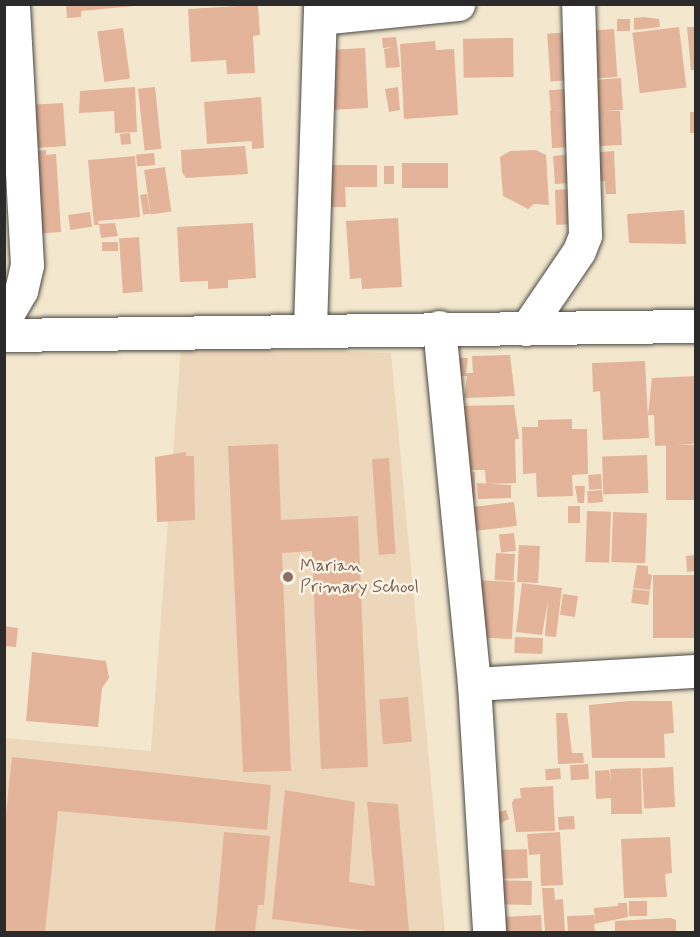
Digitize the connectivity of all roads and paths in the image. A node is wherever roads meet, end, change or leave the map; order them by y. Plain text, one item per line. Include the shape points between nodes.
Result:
1 (458, 4) edge
2 (578, 4) edge
3 (321, 11) edge
4 (10, 21) edge
5 (4, 320) edge
6 (696, 326) edge
7 (439, 327) junction
8 (309, 328) junction
9 (526, 329) junction
10 (4, 335) edge
11 (696, 670) edge
12 (474, 684) junction
13 (489, 933) edge

1 - 3 street
2 - 9 street via 585,235 579,251
3 - 8 street
4 - 5 street via 27,265 21,291
6 - 9 street
7 - 8 street
7 - 9 street
7 - 12 street
8 - 10 street
11 - 12 street
12 - 13 street

